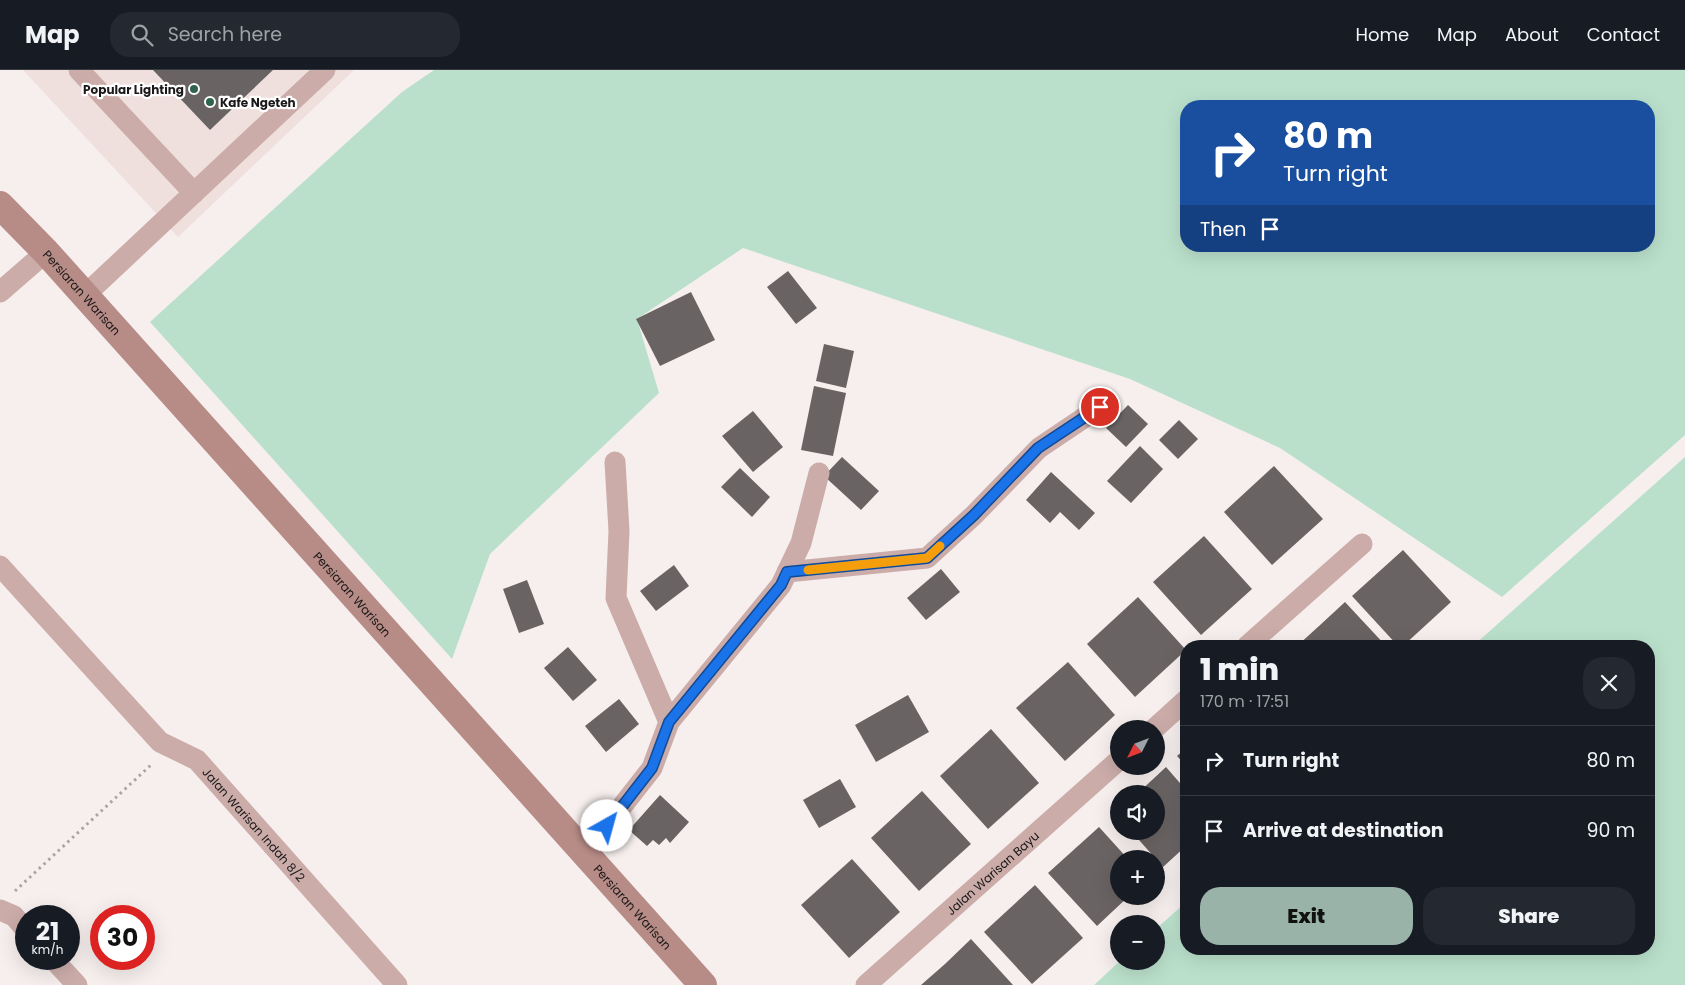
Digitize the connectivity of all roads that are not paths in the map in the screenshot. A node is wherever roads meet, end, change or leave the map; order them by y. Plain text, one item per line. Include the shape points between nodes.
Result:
1 (79, 70) edge
2 (324, 70) edge
3 (194, 193) junction
4 (0, 205) edge
5 (46, 252) junction
6 (0, 292) edge
7 (84, 296) junction
8 (1100, 407) dead end
9 (616, 462) dead end
10 (819, 473) dead end
11 (1362, 544) dead end
12 (0, 566) edge
13 (787, 572) junction
14 (1254, 640) edge
15 (1180, 705) edge
16 (1164, 720) edge
17 (669, 722) junction
18 (1110, 768) edge
19 (584, 854) junction
20 (0, 910) edge
21 (15, 917) edge
22 (63, 970) edge
23 (76, 985) edge
24 (397, 985) edge
25 (703, 985) edge
26 (866, 985) edge

1 - 3 street
2 - 3 street
3 - 7 street
4 - 5 main road, Persiaran Warisan
5 - 6 street
5 - 7 main road, Persiaran Warisan
7 - 19 main road, Persiaran Warisan
8 - 13 street via 1038,448 974,515 927,558
9 - 17 street via 619,531 616,598
10 - 13 street via 801,543
11 - 14 street
12 - 24 street, Jalan Warisan Indah 8/2 via 160,742 197,760
13 - 17 street via 781,585
15 - 16 street
17 - 19 street via 652,768
18 - 26 street, Jalan Warisan Bayu
19 - 25 main road, Persiaran Warisan
20 - 21 street
22 - 23 street

